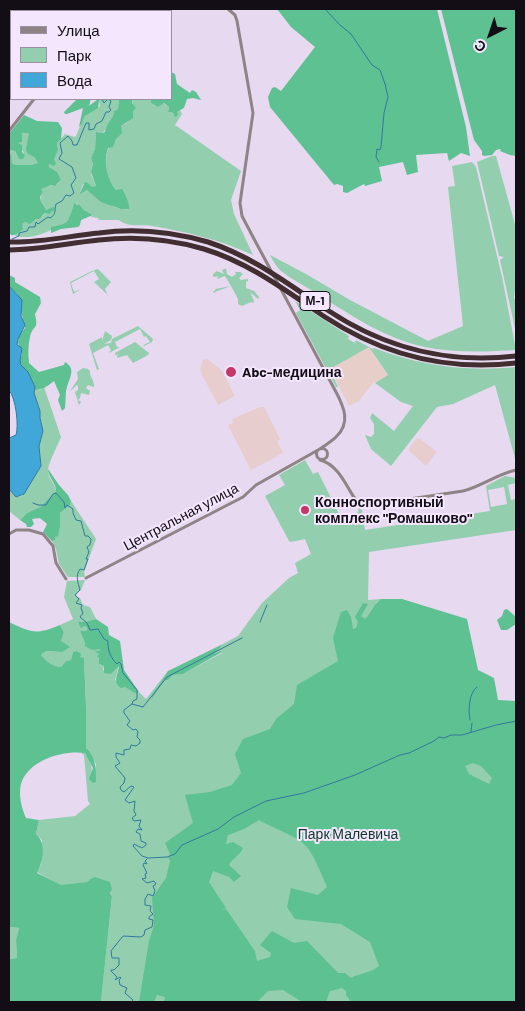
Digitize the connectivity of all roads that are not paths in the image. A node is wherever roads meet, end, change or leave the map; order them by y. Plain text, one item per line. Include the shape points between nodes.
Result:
1 (228, 9) edge
2 (33, 100) edge
3 (9, 131) edge
4 (9, 242) edge
5 (9, 250) edge
6 (516, 356) edge
7 (516, 363) edge
8 (330, 442) junction
9 (319, 450) junction
10 (327, 454) junction
11 (308, 455) junction
12 (319, 459) junction
13 (330, 464) junction
14 (516, 470) edge
15 (9, 534) edge
16 (86, 578) dead end
17 (66, 579) dead end

1 - 8 street, Центральная улица via 237,22 253,112 240,203 242,216 344,407 342,430
2 - 3 street
4 - 6 highway, М-1 via 117,231 181,236 233,252 272,272 346,322 398,345 449,356
5 - 7 highway, М-1 via 118,238 198,247 225,256 268,278 348,331 374,344 448,364 485,366
8 - 9 street, Центральная улица
8 - 10 street, Центральная улица
9 - 10 street
9 - 11 street, Центральная улица
9 - 12 street via 316,454
10 - 12 street via 325,459
10 - 13 street
11 - 12 street
11 - 16 street, Центральная улица via 256,485 243,498
12 - 13 street
13 - 14 street via 345,481 358,504 363,506 463,491
15 - 17 street via 16,530 42,534 53,546 56,563

